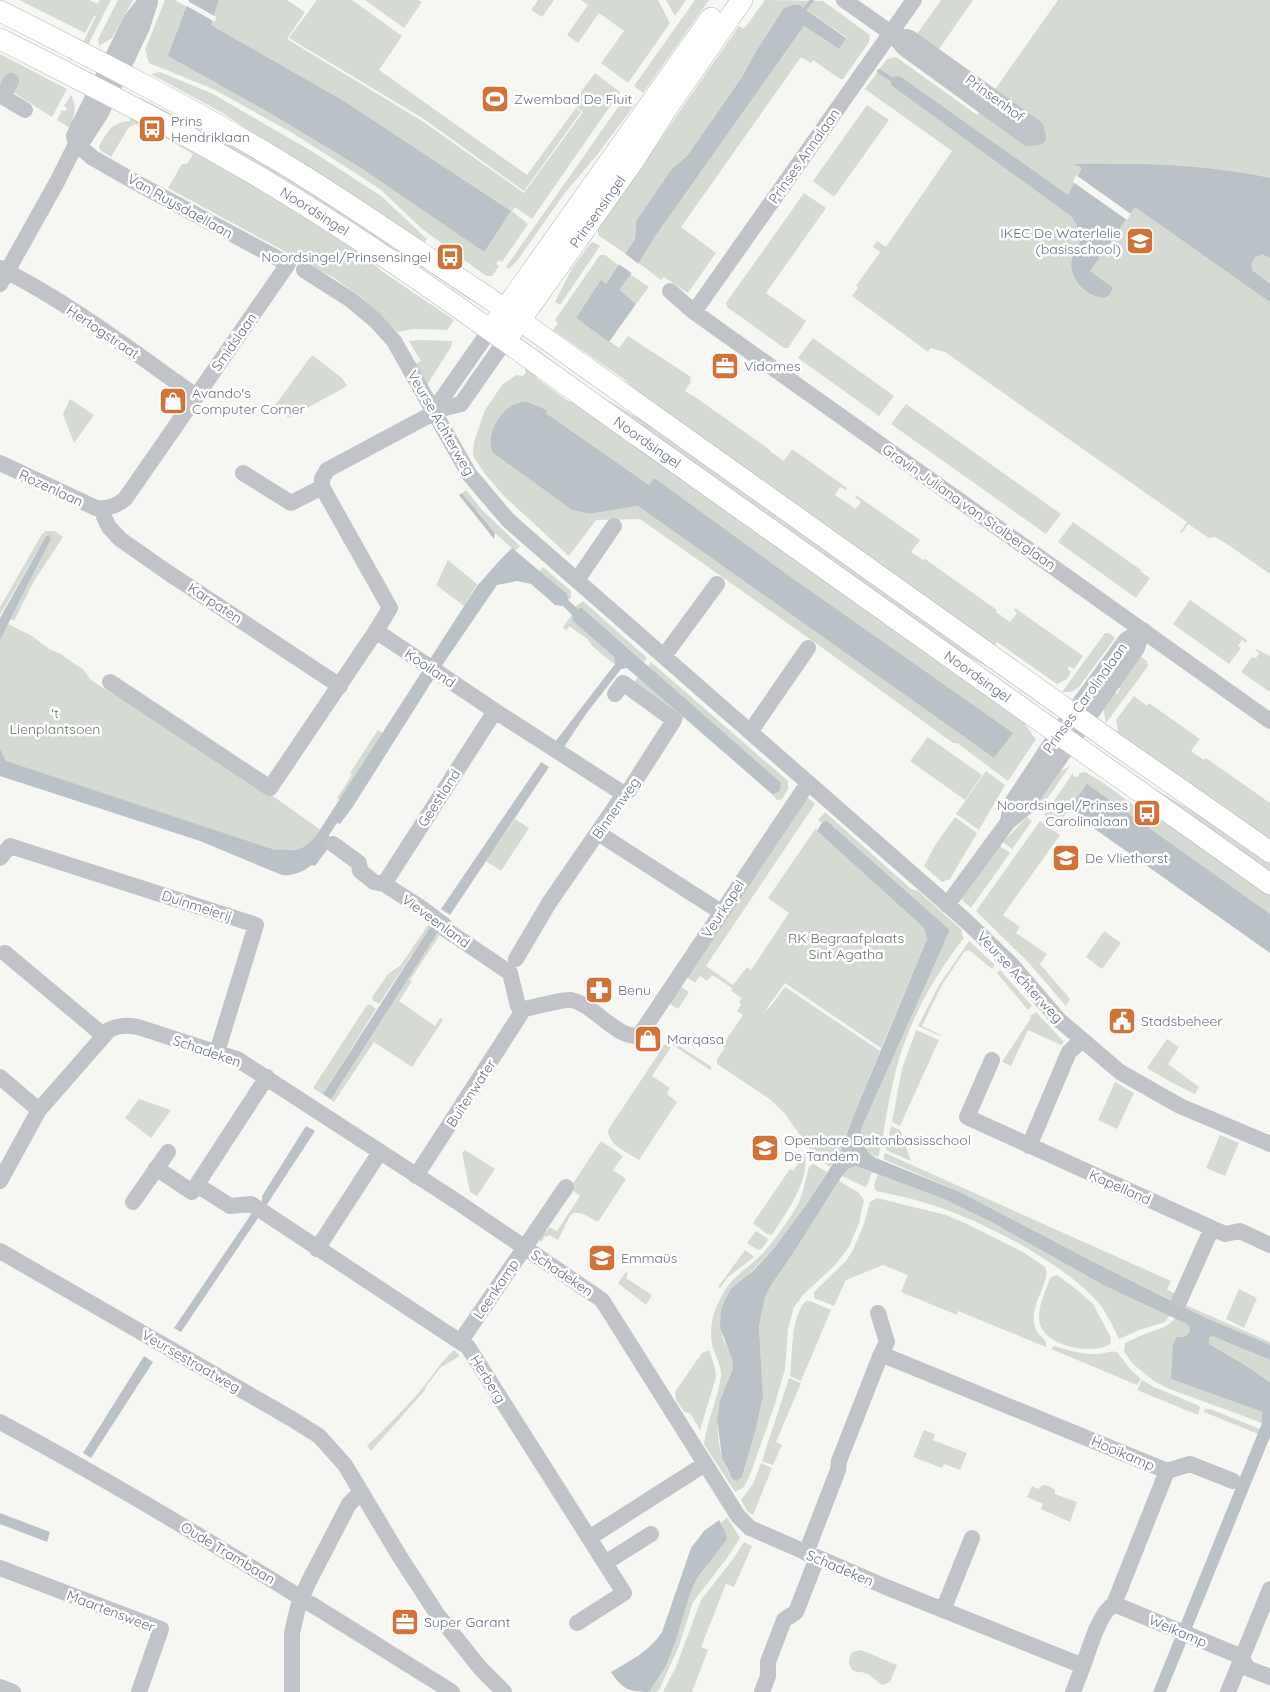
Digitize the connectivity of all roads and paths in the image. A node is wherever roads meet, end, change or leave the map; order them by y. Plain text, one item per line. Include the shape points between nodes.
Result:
1 (146, 0) edge
2 (150, 0) edge
3 (725, 0) edge
4 (742, 0) edge
5 (844, 0) edge
6 (914, 0) edge
7 (0, 11) edge
8 (891, 33) junction
9 (0, 39) edge
10 (114, 70) junction
11 (12, 81) dead end
12 (103, 92) junction
13 (1, 96) edge
14 (25, 110) dead end
15 (76, 144) junction
16 (288, 264) joint
17 (304, 270) dead end
18 (2, 275) edge
19 (670, 291) dead end
20 (694, 312) junction
21 (512, 316) junction
22 (497, 336) junction
23 (196, 396) junction
24 (437, 411) junction
25 (0, 463) edge
26 (243, 473) dead end
27 (322, 487) junction
28 (104, 508) junction
29 (614, 526) dead end
30 (578, 580) junction
31 (718, 584) dead end
32 (1142, 630) junction
33 (376, 631) junction
34 (808, 648) dead end
35 (664, 656) junction
36 (110, 682) dead end
37 (340, 686) junction
38 (614, 694) dead end
39 (495, 711) junction
40 (1078, 718) junction
41 (1270, 721) edge
42 (750, 732) junction
43 (1064, 737) junction
44 (808, 783) junction
45 (624, 794) junction
46 (598, 832) junction
47 (333, 844) dead end
48 (3, 849) edge
49 (1270, 852) edge
50 (384, 884) junction
51 (1270, 884) edge
52 (947, 905) junction
53 (721, 912) junction
54 (5, 953) dead end
55 (516, 959) dead end
56 (524, 1009) junction
57 (103, 1035) junction
58 (1082, 1040) junction
59 (216, 1052) junction
60 (992, 1060) dead end
61 (0, 1077) edge
62 (267, 1077) junction
63 (39, 1110) junction
64 (1270, 1144) edge
65 (1029, 1146) junction
66 (168, 1152) dead end
67 (380, 1152) junction
68 (156, 1168) junction
69 (416, 1176) junction
70 (0, 1181) edge
71 (197, 1185) junction
72 (566, 1187) dead end
73 (133, 1202) dead end
74 (1212, 1228) junction
75 (1270, 1245) edge
76 (524, 1247) junction
77 (317, 1249) junction
78 (0, 1251) edge
79 (1179, 1302) dead end
80 (878, 1314) dead end
81 (460, 1342) junction
82 (881, 1354) junction
83 (0, 1422) edge
84 (0, 1433) edge
85 (705, 1464) junction
86 (1167, 1471) junction
87 (1233, 1481) dead end
88 (361, 1492) junction
89 (651, 1534) dead end
90 (589, 1538) junction
91 (972, 1538) dead end
92 (812, 1556) junction
93 (605, 1563) junction
94 (0, 1568) edge
95 (1270, 1589) edge
96 (300, 1602) junction
97 (1114, 1604) junction
98 (943, 1610) junction
99 (577, 1623) dead end
100 (1242, 1657) junction
101 (1083, 1666) junction
102 (1270, 1678) edge
103 (0, 1687) edge
104 (13, 1692) edge
105 (139, 1692) edge
106 (294, 1692) edge
107 (437, 1692) edge
108 (452, 1692) edge
109 (504, 1692) edge
110 (762, 1692) edge
111 (1073, 1692) edge
112 (1228, 1692) edge

1 - 10 street via 131,20
2 - 10 street via 142,27
3 - 21 main road, Prinsensingel
4 - 21 main road, Prinsensingel via 632,163
5 - 8 street, Prinsenhof
6 - 8 street, Prinses Annalaan
7 - 10 main road, Noordsingel
8 - 8 street, Prinsenhof via 904,48 1028,138 1038,137 1036,128 910,38
8 - 20 street, Prinses Annalaan
9 - 12 main road, Noordsingel
10 - 12 street
10 - 21 main road, Noordsingel via 282,162
11 - 13 street
12 - 15 street via 101,113 83,141
12 - 22 main road, Noordsingel via 229,159 297,200
13 - 14 street
15 - 16 street, Van Ruysdaellaan via 93,158
15 - 18 street
16 - 23 street, Smidslaan
17 - 24 street, Veurse Achterweg via 351,300 375,320 394,341
18 - 23 street, Hertogstraat via 23,279
19 - 20 street, Gravin Juliana van Stolberglaan
20 - 32 street, Gravin Juliana van Stolberglaan
21 - 22 main road, Prinsensingel
21 - 40 main road, Noordsingel
22 - 24 street, Prinsensingel via 460,404
22 - 43 main road, Noordsingel
23 - 28 street, Smidslaan via 126,499
24 - 27 street via 327,470
24 - 30 street, Veurse Achterweg via 474,481 508,520
25 - 28 street, Rozenlaan via 88,505
26 - 27 street via 291,503
27 - 33 street via 390,608
28 - 37 street, Karpaten via 109,527 120,538 166,572
29 - 30 street
30 - 35 street, Veurse Achterweg
31 - 35 street
32 - 40 street, Prinses Carolinalaan via 1126,640
32 - 41 street, Gravin Juliana van Stolberglaan
33 - 37 street
33 - 39 street, Kooiland
34 - 42 street
35 - 42 street, Veurse Achterweg
36 - 37 street via 270,788
38 - 45 street, Binnenweg via 624,683 674,720 630,790
39 - 45 street, Kooiland
39 - 50 street, Geestland
40 - 43 street, Prinses Carolinalaan
40 - 49 main road, Noordsingel
42 - 44 street, Veurse Achterweg
43 - 51 main road, Noordsingel
43 - 52 street, Prinses Carolinalaan via 1025,808 1008,822
44 - 52 street, Veurse Achterweg
44 - 53 street, Veurkapel
45 - 46 street, Binnenweg
46 - 53 street
46 - 55 street, Binnenweg via 549,902
47 - 50 street, Vieveenland via 359,863 360,871 374,882
48 - 59 street, Duinmeierij via 256,925
50 - 56 street, Vieveenland via 510,973 518,1006
52 - 58 street, Veurse Achterweg via 1010,963 1059,1020
53 - 56 street, Veurkapel via 639,1036 629,1036 581,1004 569,1000
54 - 57 street
56 - 69 street, Buitenwater
57 - 59 street, Schadeken via 116,1026 127,1025
57 - 63 street, Schadeken
58 - 64 street, Veurse Achterweg via 1120,1072 1150,1090 1214,1122
58 - 65 street via 1069,1052
59 - 62 street, Schadeken via 237,1059
60 - 65 street, Kapelland via 967,1117
61 - 63 street
62 - 67 street, Schadeken
62 - 71 street
63 - 70 street, Schadeken
65 - 74 street, Kapelland
66 - 68 street
67 - 69 street, Schadeken
67 - 77 street
68 - 71 street, Herberg via 192,1192
68 - 73 street
69 - 76 street, Schadeken
71 - 77 street, Herberg via 230,1206 251,1204
72 - 76 street, Leenkamp
74 - 75 street, Kapelland via 1225,1234 1240,1231
74 - 79 street
76 - 81 street, Leenkamp
76 - 85 street, Schadeken via 602,1300
77 - 81 street, Herberg
78 - 88 street, Veursestraatweg via 319,1436 345,1465
80 - 82 street via 887,1342
81 - 90 street, Herberg via 468,1347
82 - 86 street, Hooikamp
82 - 92 street via 839,1461
83 - 96 street, Oude Trambaan via 82,1466
84 - 96 street, Oude Trambaan
85 - 90 street
85 - 92 street, Schadeken via 738,1516 750,1528
86 - 87 street via 1190,1464
86 - 97 street, Hooikamp
88 - 96 street via 349,1504
88 - 109 street, Veursestraatweg via 438,1614 481,1669
89 - 93 street
90 - 93 street, Herberg
91 - 98 street
92 - 98 street, Schadeken
92 - 110 street via 796,1612 784,1620 768,1662 768,1676
93 - 99 street, Herberg via 624,1593
94 - 105 street, Maartensweer via 161,1629
95 - 100 street
96 - 106 street via 292,1633
96 - 107 street, Oude Trambaan
96 - 108 street, Oude Trambaan
97 - 100 street, Weikamp
97 - 101 street, Hooikamp via 1100,1622
98 - 101 street, Schadeken
100 - 102 street, Weikamp via 1247,1668
100 - 112 street
101 - 111 street
103 - 104 street

